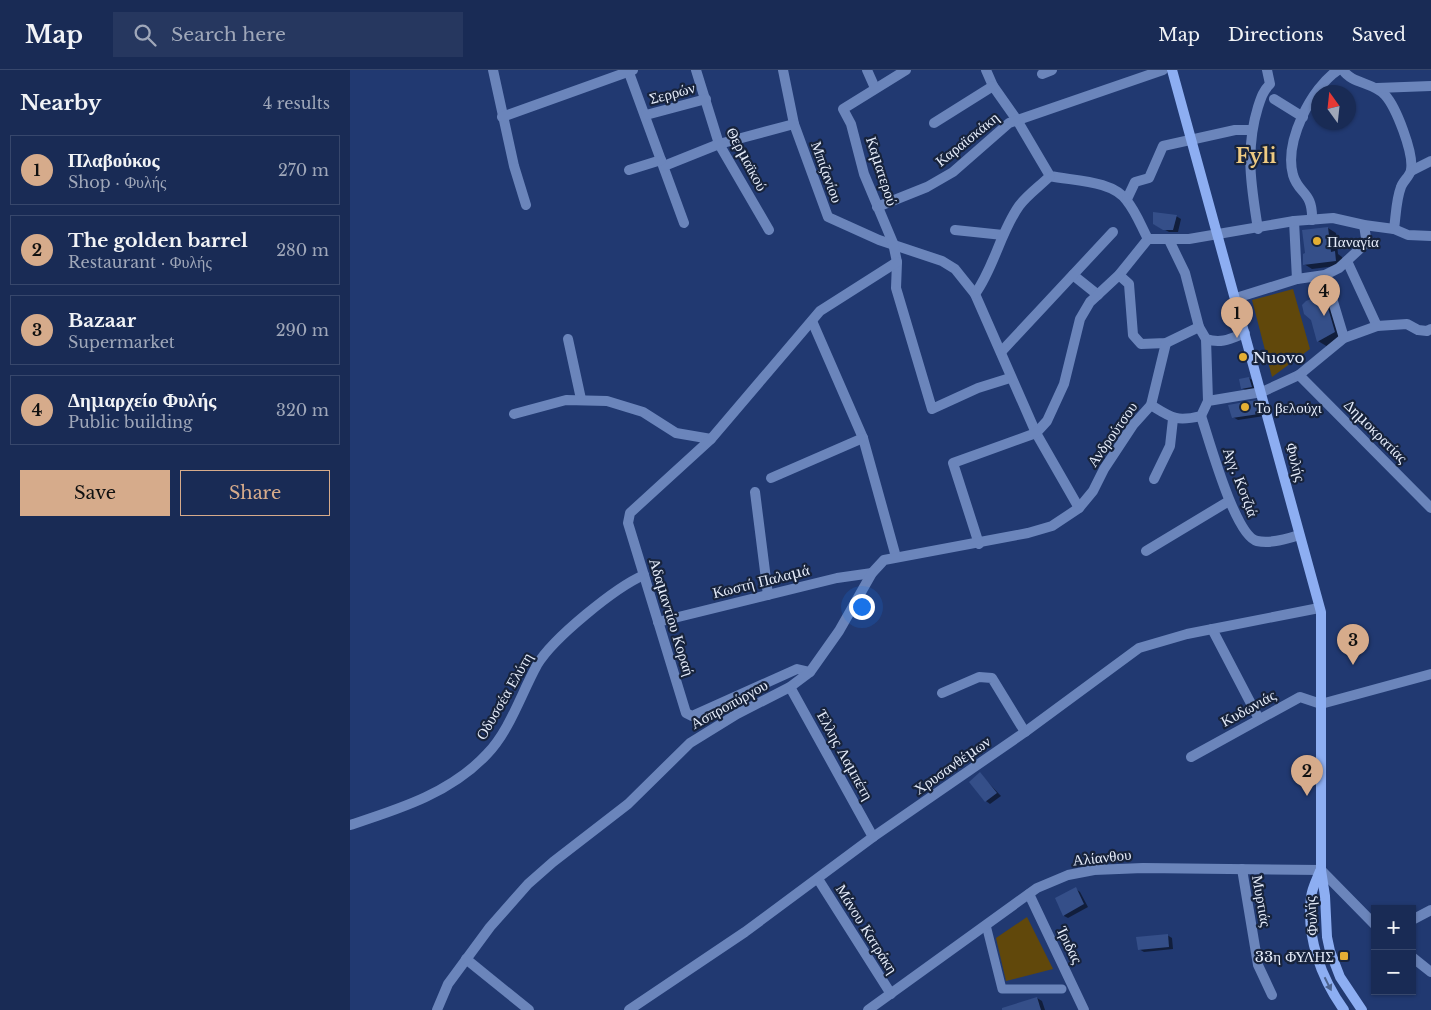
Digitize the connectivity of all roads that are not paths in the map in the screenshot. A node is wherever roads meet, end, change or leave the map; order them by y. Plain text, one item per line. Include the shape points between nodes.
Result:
1 (493, 70) edge
2 (696, 70) edge
3 (867, 70) edge
4 (906, 70) edge
5 (986, 70) edge
6 (1163, 70) edge
7 (1172, 70) edge
8 (1267, 70) edge
9 (1338, 70) edge
10 (1343, 70) edge
11 (630, 71) edge
12 (786, 71) edge
13 (993, 86) junction
14 (1431, 86) edge
15 (875, 88) junction
16 (1378, 88) junction
17 (706, 99) junction
18 (1274, 99) dead end
19 (646, 115) junction
20 (502, 117) junction
21 (1303, 117) junction
22 (1017, 120) junction
23 (934, 123) dead end
24 (794, 124) junction
25 (1251, 130) junction
26 (1191, 141) junction
27 (719, 144) junction
28 (1431, 161) edge
29 (663, 163) junction
30 (630, 170) dead end
31 (1411, 171) junction
32 (1050, 176) junction
33 (1127, 199) junction
34 (526, 206) dead end
35 (877, 207) junction
36 (1312, 220) junction
37 (1294, 221) junction
38 (684, 223) dead end
39 (1364, 225) junction
40 (1258, 229) junction
41 (1394, 229) junction
42 (769, 230) dead end
43 (955, 230) dead end
44 (1113, 232) dead end
45 (1218, 234) junction
46 (1003, 235) junction
47 (1431, 236) edge
48 (1148, 239) junction
49 (1168, 240) junction
50 (893, 243) junction
51 (1347, 261) junction
52 (897, 262) junction
53 (1073, 275) junction
54 (1119, 275) junction
55 (1325, 275) junction
56 (1297, 279) junction
57 (975, 294) junction
58 (1098, 294) junction
59 (1236, 298) junction
60 (812, 321) junction
61 (1377, 326) junction
62 (1200, 327) junction
63 (1430, 332) edge
64 (1245, 333) junction
65 (1206, 338) junction
66 (1344, 338) junction
67 (568, 339) dead end
68 (1166, 343) junction
69 (1001, 352) junction
70 (1299, 375) junction
71 (1010, 378) junction
72 (1262, 392) junction
73 (581, 399) junction
74 (1208, 401) junction
75 (1151, 405) junction
76 (514, 414) dead end
77 (1201, 416) junction
78 (1172, 418) junction
79 (1036, 432) junction
80 (863, 438) junction
81 (711, 439) junction
82 (771, 478) dead end
83 (1154, 479) dead end
84 (755, 492) dead end
85 (1229, 501) junction
86 (1079, 508) junction
87 (1431, 508) edge
88 (1299, 535) junction
89 (979, 544) junction
90 (1146, 551) dead end
91 (896, 557) junction
92 (872, 572) junction
93 (644, 575) junction
94 (768, 595) junction
95 (1319, 608) junction
96 (658, 622) junction
97 (1212, 629) junction
98 (810, 672) junction
99 (1431, 674) edge
100 (790, 687) junction
101 (942, 693) dead end
102 (1321, 704) junction
103 (1259, 719) junction
104 (1025, 732) junction
105 (1191, 757) dead end
106 (350, 825) edge
107 (873, 837) junction
108 (1242, 869) junction
109 (1321, 870) junction
110 (818, 879) junction
111 (1028, 894) junction
112 (1431, 910) edge
113 (1416, 918) edge
114 (1371, 921) edge
115 (986, 925) junction
116 (466, 959) junction
117 (1416, 960) edge
118 (1431, 972) edge
119 (1062, 989) dead end
120 (891, 994) junction
121 (1272, 995) dead end
122 (437, 1010) edge
123 (529, 1010) edge
124 (629, 1010) edge
125 (868, 1010) edge
126 (1084, 1010) edge
127 (1344, 1010) edge
128 (1362, 1010) edge

1 - 20 street
2 - 17 street, Θερμαϊκού
3 - 15 street
4 - 15 street
5 - 13 street
6 - 22 street, Καραϊσκάκη
7 - 26 main road, Φυλής
8 - 25 street via 1270,84 1264,91
9 - 21 street via 1327,77 1310,100
10 - 16 street via 1354,80
11 - 19 street
11 - 20 street
12 - 24 street, Μπιζανίου
13 - 22 street
13 - 23 street
14 - 16 street
15 - 35 street, Καματερού via 843,109 851,124 864,174
16 - 31 street via 1397,114
17 - 19 street, Σερρών
17 - 27 street, Θερμαϊκού
18 - 21 street
19 - 29 street
20 - 34 street
21 - 36 street via 1294,140 1292,166 1293,177 1309,197 1313,208
22 - 32 street
22 - 35 street, Καραϊσκάκη via 1009,123 953,172 927,187
24 - 27 street
24 - 50 street, Μπιζανίου via 828,217
25 - 26 street via 1235,130
25 - 40 street via 1250,175
26 - 33 street via 1163,146 1149,178 1135,182
26 - 45 main road, Φυλής
27 - 29 street
27 - 42 street, Θερμαϊκού
28 - 31 street
29 - 30 street
29 - 38 street
31 - 41 street via 1397,198
32 - 33 street via 1109,187
32 - 46 street via 1020,205
33 - 48 street
35 - 50 street, Καματερού
36 - 37 street
36 - 39 street via 1333,218
37 - 40 street
37 - 56 street
39 - 41 street
39 - 51 street via 1364,245
40 - 45 street
41 - 47 street via 1408,235
43 - 46 street
44 - 53 street
45 - 49 street
45 - 59 main road, Φυλής
46 - 57 street via 983,283
48 - 49 street
48 - 54 street
49 - 62 street via 1185,273
50 - 52 street, Καματερού
50 - 57 street, Μπιζανίου via 955,268
51 - 55 street
51 - 61 street
52 - 60 street via 820,311
52 - 71 street, Καματερού via 896,288 932,409 978,388
53 - 58 street
53 - 69 street
54 - 58 street
54 - 68 street via 1129,284 1133,335 1141,344
55 - 56 street
55 - 66 street
56 - 59 street
57 - 69 street, Μπιζανίου
58 - 79 street via 1080,319 1055,407
59 - 64 main road, Φυλής
60 - 80 street
60 - 81 street
61 - 63 street via 1407,324
61 - 66 street
62 - 65 street
62 - 68 street
64 - 65 street via 1225,341
64 - 72 main road, Φυλής
65 - 74 street
66 - 70 street
67 - 73 street
68 - 75 street, Ανδρούτσου
69 - 71 street, Μπιζανίου
70 - 72 street
70 - 87 street, Δημοκρατίας
71 - 79 street, Μπιζανίου
72 - 74 street
72 - 88 main road, Φυλής
73 - 76 street
73 - 81 street via 606,401 643,412 676,433
74 - 77 street
75 - 78 street
75 - 86 street, Ανδρούτσου via 1133,425
77 - 78 street via 1184,420
77 - 85 street, Αγγ. Κοτζιά
78 - 83 street via 1170,446
79 - 86 street, Μπιζανίου
79 - 89 street via 953,462
80 - 82 street
80 - 91 street
81 - 93 street, Αδαμαντίου Κοραή via 630,513 628,522
84 - 94 street
85 - 88 street, Αγγ. Κοτζιά via 1244,532 1256,541 1279,541
85 - 90 street
86 - 89 street, Ασπροπύργου via 1052,526
88 - 95 main road, Φυλής
89 - 91 street, Ασπροπύργου
91 - 92 street, Ασπροπύργου via 884,560
92 - 94 street, Κωστή Παλαμά
92 - 98 street, Ασπροπύργου via 839,632
93 - 96 street, Αδαμαντίου Κοραή
93 - 106 street, Οδυσσέα Ελύτη via 629,581 576,623 539,662 502,733 488,754 468,772 434,794
94 - 96 street, Κωστή Παλαμά
95 - 97 street, Χρυσανθέμων
95 - 102 main road, Φυλής via 1323,625
96 - 98 street, Αδαμαντίου Κοραή via 686,713 692,716 797,669
97 - 103 street
97 - 104 street, Χρυσανθέμων via 1140,648
98 - 100 street, Ασπροπύργου
99 - 102 street
100 - 107 street, Έλλης Λαμπέτη
100 - 116 street, Ασπροπύργου via 690,743 628,804 528,884
101 - 104 street via 979,677 992,678
102 - 103 street, Κυδωνιάς via 1300,697
102 - 109 main road, Φυλής
103 - 105 street, Κυδωνιάς
104 - 107 street, Χρυσανθέμων
107 - 110 street, Χρυσανθέμων
108 - 109 street, Αλίανθου
108 - 111 street, Αλίανθου via 1094,870 1068,875
108 - 121 street, Μυρτιάς via 1258,966
109 - 114 street
109 -> 127 main road, Φυλής via 1311,895 1313,938 1327,983
109 - 128 main road, Φυλής via 1326,937 1340,977
110 - 120 street, Μάνου Κατράκη
110 - 124 street, Χρυσανθέμων
111 - 115 street, Αλίανθου
111 - 126 street, Ίριδας
112 - 113 street
115 - 119 street via 1002,989
115 - 120 street, Αλίανθου
116 - 122 street, Ασπροπύργου via 448,984
116 - 123 street
117 - 118 street
120 - 125 street, Αλίανθου

